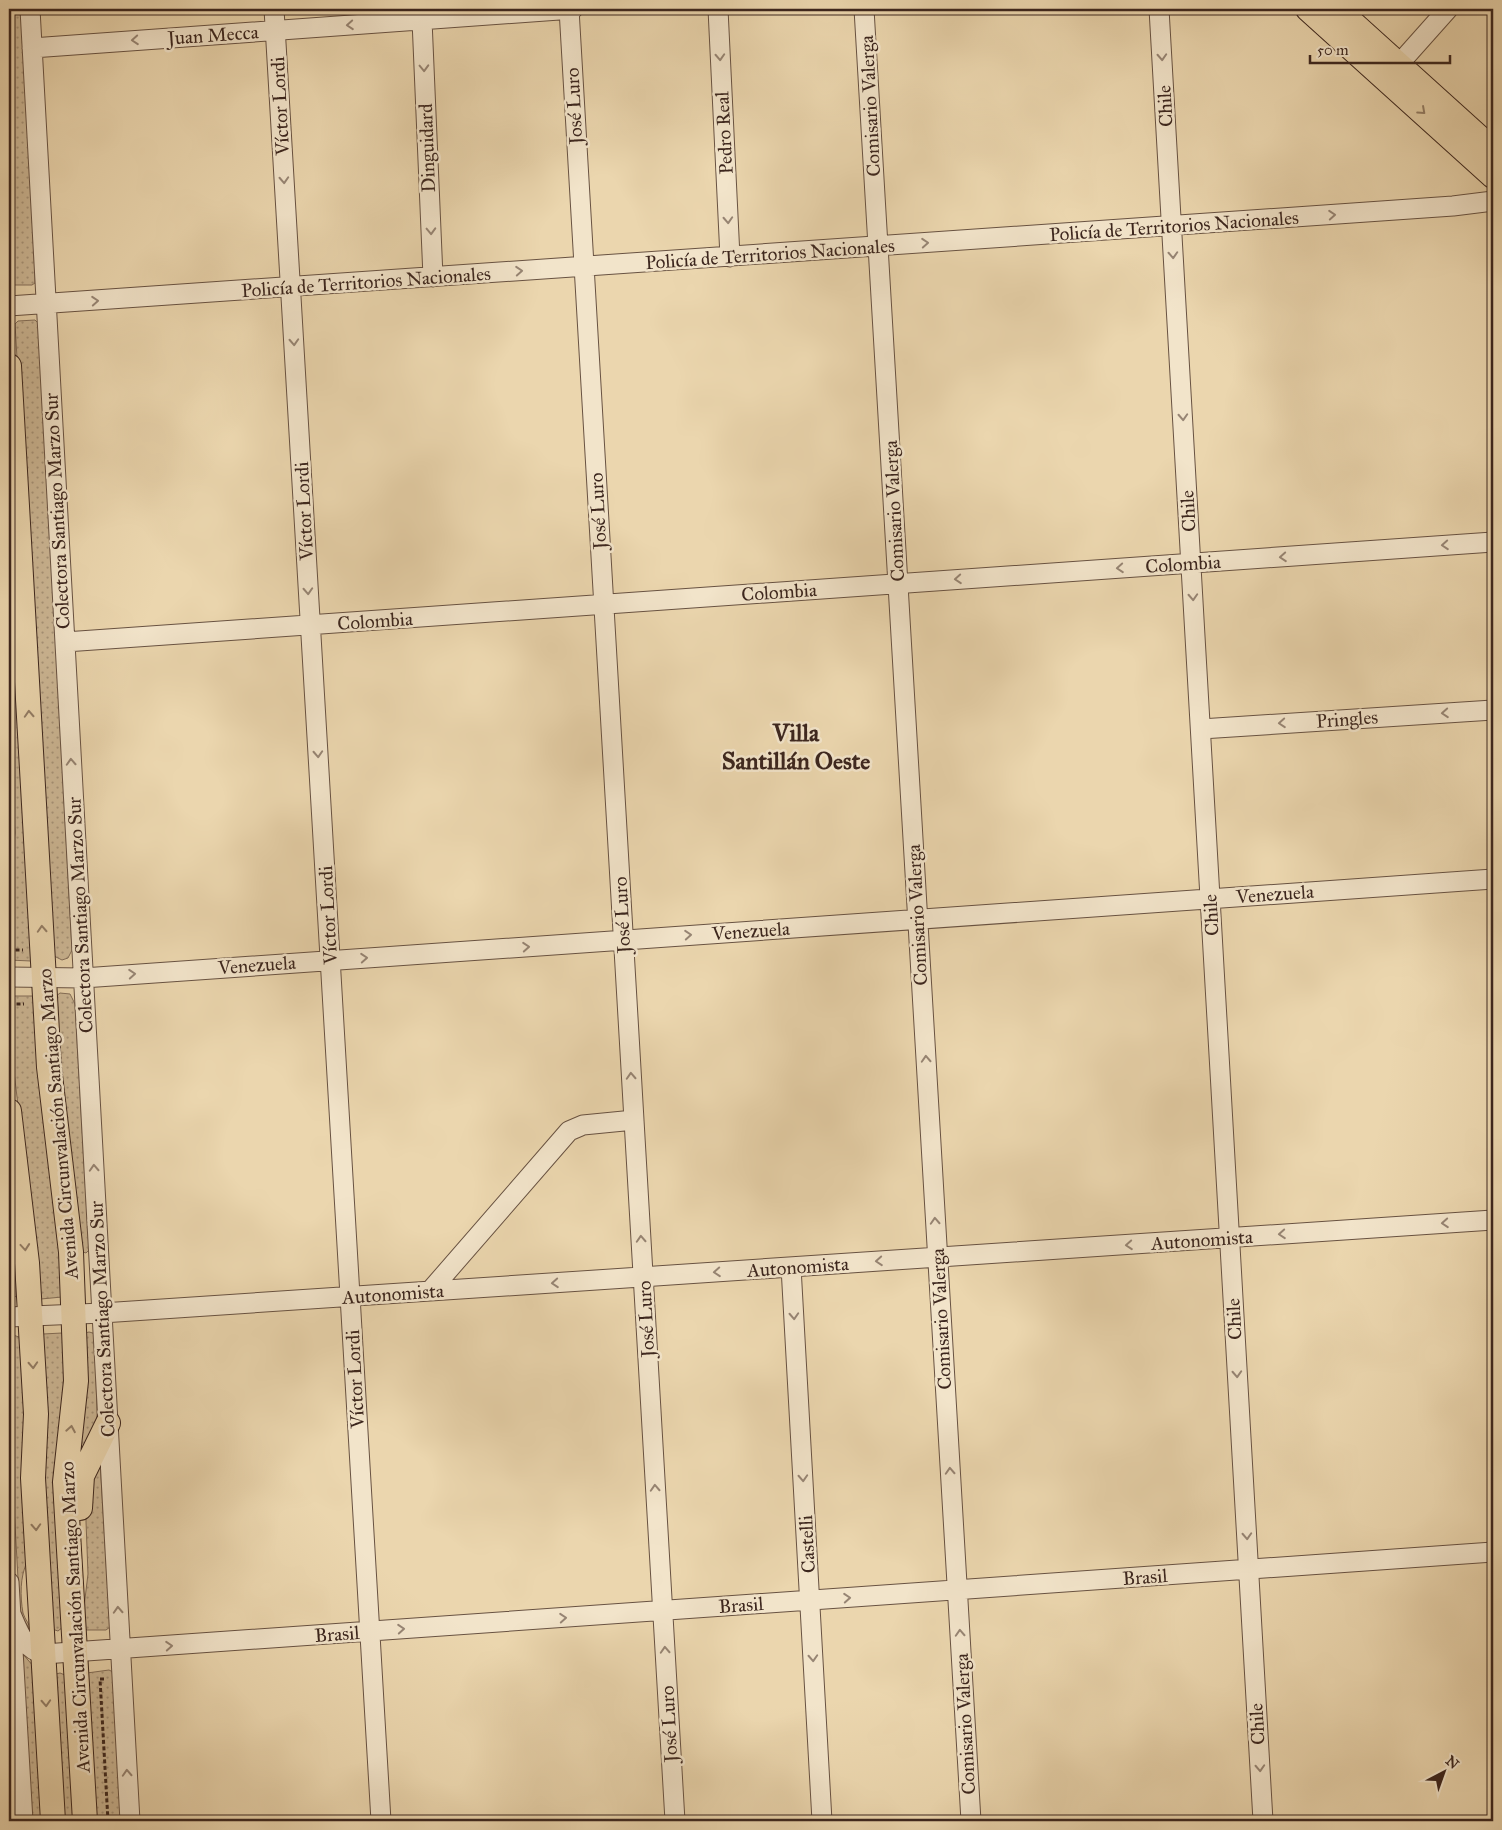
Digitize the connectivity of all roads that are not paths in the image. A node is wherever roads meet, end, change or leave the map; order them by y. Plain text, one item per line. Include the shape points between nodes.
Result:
1 (30, 9) edge
2 (274, 9) edge
3 (569, 9) edge
4 (573, 9) edge
5 (718, 9) edge
6 (864, 9) edge
7 (1159, 9) edge
8 (1308, 9) edge
9 (1337, 9) edge
10 (1448, 9) edge
11 (422, 20) junction
12 (275, 30) junction
13 (32, 48) junction
14 (1392, 72) junction
15 (1493, 150) edge
16 (1493, 176) edge
17 (1493, 201) edge
18 (1172, 226) junction
19 (878, 246) junction
20 (730, 256) junction
21 (584, 267) junction
22 (433, 277) junction
23 (290, 287) junction
24 (46, 304) junction
25 (9, 306) edge
26 (9, 366) edge
27 (1493, 542) edge
28 (1191, 563) junction
29 (898, 584) junction
30 (604, 604) junction
31 (310, 625) junction
32 (65, 642) junction
33 (1493, 710) edge
34 (1200, 729) junction
35 (1493, 879) edge
36 (1210, 899) junction
37 (918, 919) junction
38 (623, 940) junction
39 (330, 960) junction
40 (9, 977) edge
41 (45, 977) junction
42 (83, 978) junction
43 (9, 1111) edge
44 (634, 1120) junction
45 (1493, 1220) edge
46 (1230, 1238) junction
47 (938, 1257) junction
48 (791, 1267) junction
49 (643, 1277) junction
50 (430, 1291) junction
51 (350, 1296) junction
52 (102, 1313) junction
53 (73, 1314) junction
54 (19, 1316) edge
55 (108, 1423) junction
56 (1493, 1552) edge
57 (1249, 1569) junction
58 (9, 1582) edge
59 (957, 1590) junction
60 (810, 1600) junction
61 (662, 1610) junction
62 (11, 1614) junction
63 (74, 1622) junction
64 (370, 1631) junction
65 (120, 1649) junction
66 (75, 1652) junction
67 (44, 1654) junction
68 (14, 1778) edge
69 (22, 1821) edge
70 (54, 1821) edge
71 (85, 1821) edge
72 (130, 1821) edge
73 (382, 1821) edge
74 (675, 1821) edge
75 (822, 1821) edge
76 (971, 1821) edge
77 (1263, 1821) edge

1 - 13 street, Colectora Santiago Marzo Sur
2 - 12 street, Víctor Lordi
3 - 4 street, Juan Mecca
3 - 11 street, Juan Mecca
3 - 21 street, José Luro
5 -> 20 street, Pedro Real
6 - 19 street, Comisario Valerga
7 -> 18 street, Chile
8 - 14 main road
9 - 14 main road
10 - 14 street
11 -> 12 street, Juan Mecca
11 -> 22 street, Dinguidard
12 -> 13 street, Juan Mecca
12 -> 23 street, Víctor Lordi
13 - 24 street, Colectora Santiago Marzo Sur
14 - 15 main road
14 -> 16 main road
18 -> 17 street, Policía de Territorios Nacionales
19 -> 18 street, Policía de Territorios Nacionales
18 -> 28 street, Chile
19 - 20 street, Policía de Territorios Nacionales
19 - 29 street, Comisario Valerga
20 - 21 street, Policía de Territorios Nacionales
22 -> 21 street, Policía de Territorios Nacionales
21 - 30 street, José Luro
22 - 23 street, Policía de Territorios Nacionales
24 -> 23 street, Policía de Territorios Nacionales
23 -> 31 street, Víctor Lordi
24 - 25 street, Policía de Territorios Nacionales
24 - 32 street, Colectora Santiago Marzo Sur
41 -> 26 main road, Avenida Circunvalación Santiago Marzo
27 -> 28 street, Colombia
28 -> 29 street, Colombia
28 -> 34 street, Chile
29 - 30 street, Colombia
29 - 37 street, Comisario Valerga
30 - 31 street, Colombia
30 - 38 street, José Luro
31 - 32 street, Colombia
31 -> 39 street, Víctor Lordi
42 -> 32 street, Colectora Santiago Marzo Sur
33 -> 34 street, Pringles
34 - 36 street, Chile
35 - 36 street, Venezuela
36 - 37 street, Venezuela
36 - 46 street, Chile
38 -> 37 street, Venezuela
47 -> 37 street, Comisario Valerga
39 -> 38 street, Venezuela
44 -> 38 street, José Luro
42 -> 39 street, Venezuela
39 - 51 street, Víctor Lordi
40 - 41 street, Venezuela
41 - 42 street, Venezuela
41 - 53 main road, Avenida Circunvalación Santiago Marzo via 51,1088 69,1226
52 -> 42 street, Colectora Santiago Marzo Sur
43 -> 54 main road, Avenida Circunvalación Santiago Marzo via 24,1227
49 -> 44 street, José Luro
44 - 50 street via 583,1125 569,1131
45 -> 46 street, Autonomista
46 -> 47 street, Autonomista
46 -> 57 street, Chile
47 -> 48 street, Autonomista
59 -> 47 street, Comisario Valerga
48 -> 49 street, Autonomista
48 -> 60 street, Castelli
49 -> 50 street, Autonomista
61 -> 49 street, José Luro
50 - 51 street, Autonomista
51 - 52 street, Autonomista
51 - 64 street, Víctor Lordi
52 - 53 street, Autonomista
52 - 55 street, Colectora Santiago Marzo Sur
53 - 54 street, Autonomista
63 -> 53 main road, Avenida Circunvalación Santiago Marzo via 65,1473 75,1395
54 -> 67 main road, Avenida Circunvalación Santiago Marzo via 36,1414 33,1478
55 - 63 main road via 80,1480 82,1578
65 -> 55 street, Colectora Santiago Marzo Sur
56 - 57 street, Brasil
57 - 59 street, Brasil
57 -> 77 street, Chile
58 - 62 street
60 -> 59 street, Brasil
76 -> 59 street, Comisario Valerga
60 - 61 street, Brasil
60 -> 75 street, Castelli
64 -> 61 street, Brasil
74 -> 61 street, José Luro
62 - 67 street via 25,1642
62 - 68 street
63 - 66 main road, Avenida Circunvalación Santiago Marzo
65 -> 64 street, Brasil
64 - 73 street, Víctor Lordi
65 - 66 street, Brasil
72 -> 65 street, Colectora Santiago Marzo Sur
66 - 67 street, Brasil
66 - 71 main road, Avenida Circunvalación Santiago Marzo
67 -> 70 main road, Avenida Circunvalación Santiago Marzo
68 - 69 street

